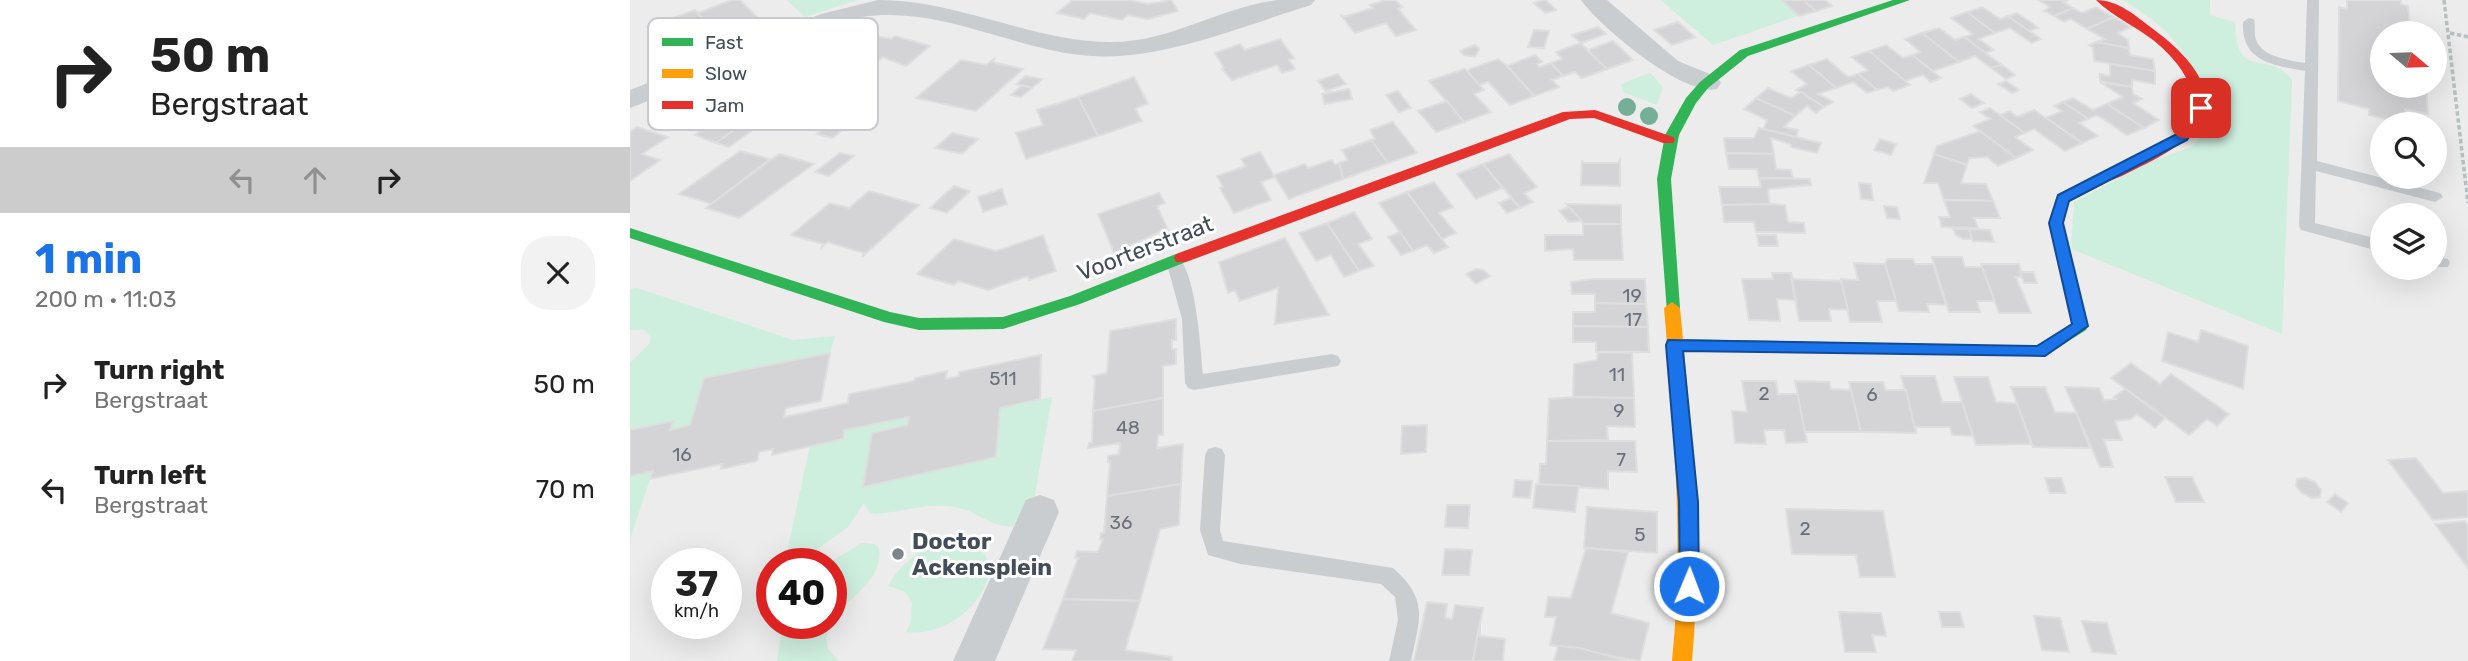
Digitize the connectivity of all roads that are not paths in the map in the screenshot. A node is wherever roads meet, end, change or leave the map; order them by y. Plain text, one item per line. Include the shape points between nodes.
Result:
1 (1303, 0) edge
2 (1593, 0) edge
3 (1904, 0) edge
4 (2102, 0) edge
5 (2313, 0) edge
6 (834, 18) edge
7 (2249, 22) dead end
8 (2312, 68) junction
9 (1708, 83) junction
10 (648, 93) edge
11 (630, 100) edge
12 (1668, 140) junction
13 (2309, 164) junction
14 (2435, 197) dead end
15 (631, 234) edge
16 (2370, 243) edge
17 (1174, 261) junction
18 (1674, 345) junction
19 (1332, 361) dead end
20 (1215, 455) dead end
21 (1040, 512) dead end
22 (974, 661) edge
23 (1400, 661) edge
24 (1682, 661) edge

1 - 6 street via 1120,51 1087,48 908,8 873,8
2 - 9 street via 1669,66
3 - 9 street via 1760,46
4 - 18 street via 2162,38 2198,81 2201,108 2182,137 2063,199 2056,223 2080,326 2039,352
5 - 8 lane
7 - 8 lane via 2249,41 2255,48 2278,60
8 - 13 lane
9 - 12 street via 1680,115
10 - 11 street
12 - 17 street, Voorterstraat via 1595,114 1568,115
12 - 18 street via 1664,206
13 - 14 lane
13 - 16 lane via 2307,226
15 - 17 street, Voorterstraat via 919,324 1003,323
17 - 19 lane via 1192,319 1194,383
18 - 24 street via 1690,558
20 - 23 lane via 1210,530 1215,548 1386,575 1405,592 1409,620
21 - 22 street

